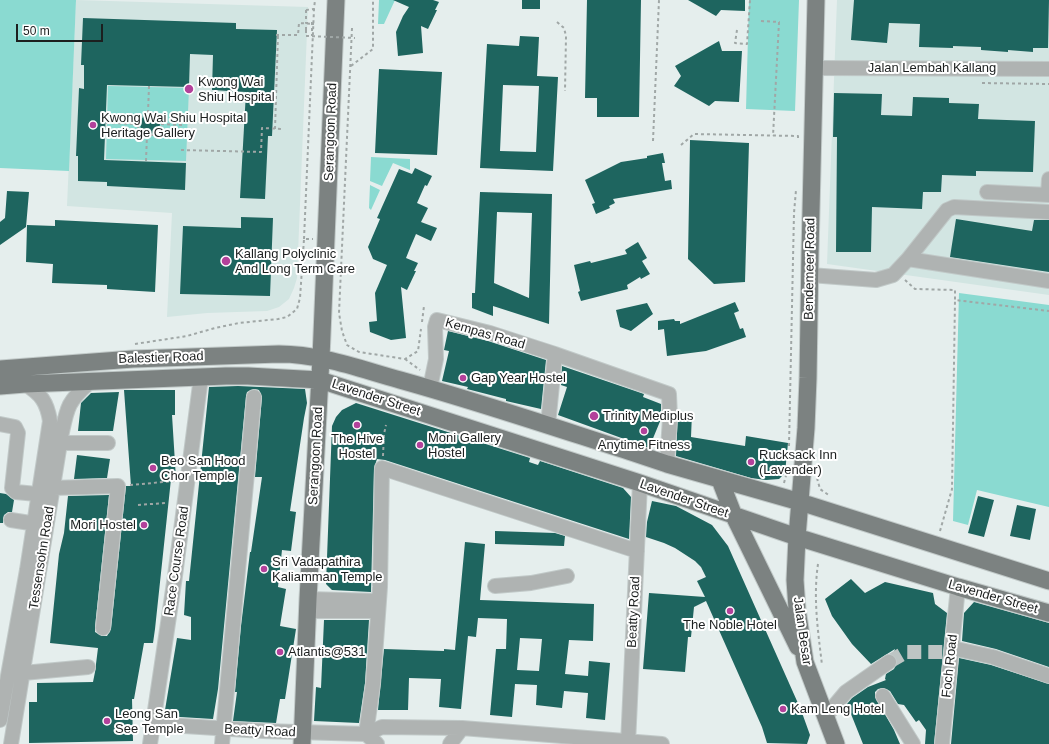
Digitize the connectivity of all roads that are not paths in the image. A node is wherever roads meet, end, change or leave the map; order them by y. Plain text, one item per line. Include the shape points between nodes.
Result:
1 (336, 0) edge
2 (816, 0) edge
3 (815, 68) junction
4 (1049, 69) edge
5 (1049, 179) edge
6 (988, 192) dead end
7 (1049, 195) edge
8 (1049, 212) edge
9 (908, 259) junction
10 (810, 275) junction
11 (1049, 281) edge
12 (555, 354) junction
13 (322, 358) junction
14 (0, 369) edge
15 (201, 377) junction
16 (320, 380) junction
17 (90, 382) junction
18 (26, 384) junction
19 (431, 384) junction
20 (0, 386) edge
21 (254, 397) dead end
22 (0, 424) edge
23 (548, 425) junction
24 (60, 443) junction
25 (108, 443) dead end
26 (667, 464) junction
27 (720, 480) junction
28 (640, 483) junction
29 (47, 493) junction
30 (800, 502) junction
31 (734, 516) junction
32 (11, 520) dead end
33 (40, 525) junction
34 (797, 537) junction
35 (637, 551) junction
36 (567, 576) dead end
37 (1049, 581) edge
38 (495, 586) dead end
39 (958, 587) junction
40 (308, 605) junction
41 (378, 606) junction
42 (1049, 613) edge
43 (103, 628) dead end
44 (950, 651) junction
45 (805, 662) junction
46 (888, 662) tunnel mouth
47 (88, 667) dead end
48 (23, 673) junction
49 (1049, 676) edge
50 (3, 688) edge
51 (883, 696) dead end
52 (17, 710) junction
53 (1, 711) edge
54 (830, 712) junction
55 (153, 724) junction
56 (462, 728) junction
57 (223, 729) junction
58 (366, 734) junction
59 (302, 738) edge
60 (628, 742) edge
61 (11, 744) edge
62 (150, 744) edge
63 (222, 744) edge
64 (377, 744) edge
65 (450, 744) edge
66 (662, 744) edge
67 (836, 744) edge
68 (913, 744) edge
69 (942, 744) edge

1 - 13 main road, Serangoon Road
2 - 3 main road, Bendemeer Road
3 - 4 street, Jalan Lembah Kallang
3 - 10 main road, Bendemeer Road
5 - 7 street
6 - 7 street
8 - 9 street via 954,207 947,210
9 - 10 street via 893,275 876,280
9 - 11 street
10 - 30 main road, Bendemeer Road via 808,393
12 - 19 street, Kempas Road via 490,333 437,320 436,359
12 - 23 street
12 - 26 street, Kempas Road via 669,394
13 - 14 main road, Balestier Road via 285,354 133,359
13 - 16 main road, Serangoon Road
13 - 19 main road, Lavender Street
15 - 16 main road, Balestier Road via 248,376
15 - 17 main road, Balestier Road
15 - 55 street, Race Course Road
16 - 28 main road, Lavender Street
16 - 40 main road, Serangoon Road
17 - 18 main road, Balestier Road
17 - 24 street, Tessensohn Road via 72,398 67,408
18 - 20 main road, Balestier Road
18 - 29 street, Tessensohn Road via 37,391 48,409 50,421
19 - 23 main road, Lavender Street
21 - 57 street
22 - 29 street via 15,427 18,432 13,491
23 - 26 main road, Lavender Street
24 - 25 street
24 - 29 street, Tessensohn Road
26 - 27 main road, Lavender Street
27 - 30 main road, Lavender Street
27 - 31 main road
28 - 31 main road, Lavender Street
28 - 35 street, Beatty Road
29 - 33 street, Tessensohn Road
29 - 43 street via 118,486
30 - 34 main road, Bendemeer Road
30 - 37 main road, Lavender Street
31 - 34 main road, Lavender Street
31 - 45 main road
32 - 33 street
33 - 48 street, Tessensohn Road
33 - 50 street, Tessensohn Road
34 - 39 main road, Lavender Street
34 - 45 main road, Jalan Besar via 795,580
35 - 41 street via 382,468
35 - 60 street, Beatty Road
36 - 38 street
39 - 42 main road, Lavender Street
39 - 44 street, Foch Road
40 - 41 street
40 - 59 main road, Serangoon Road
41 - 58 street via 373,684
44 - 49 street via 993,657
44 - 69 street, Foch Road
45 - 54 main road, Jalan Besar
46 - 54 street via 848,688
47 - 48 street
48 - 52 street, Tessensohn Road
50 - 53 street, Tessensohn Road
51 - 68 street
52 - 53 street
52 - 61 street, Tessensohn Road
54 - 67 main road, Jalan Besar
55 - 57 street, Beatty Road
55 - 62 street, Race Course Road
56 - 58 street, Beatty Road via 382,727
56 - 60 street, Beatty Road
56 - 65 street
57 - 59 street, Beatty Road
57 - 63 street
58 - 59 street, Beatty Road
58 - 64 street
60 - 66 street, Beatty Road

